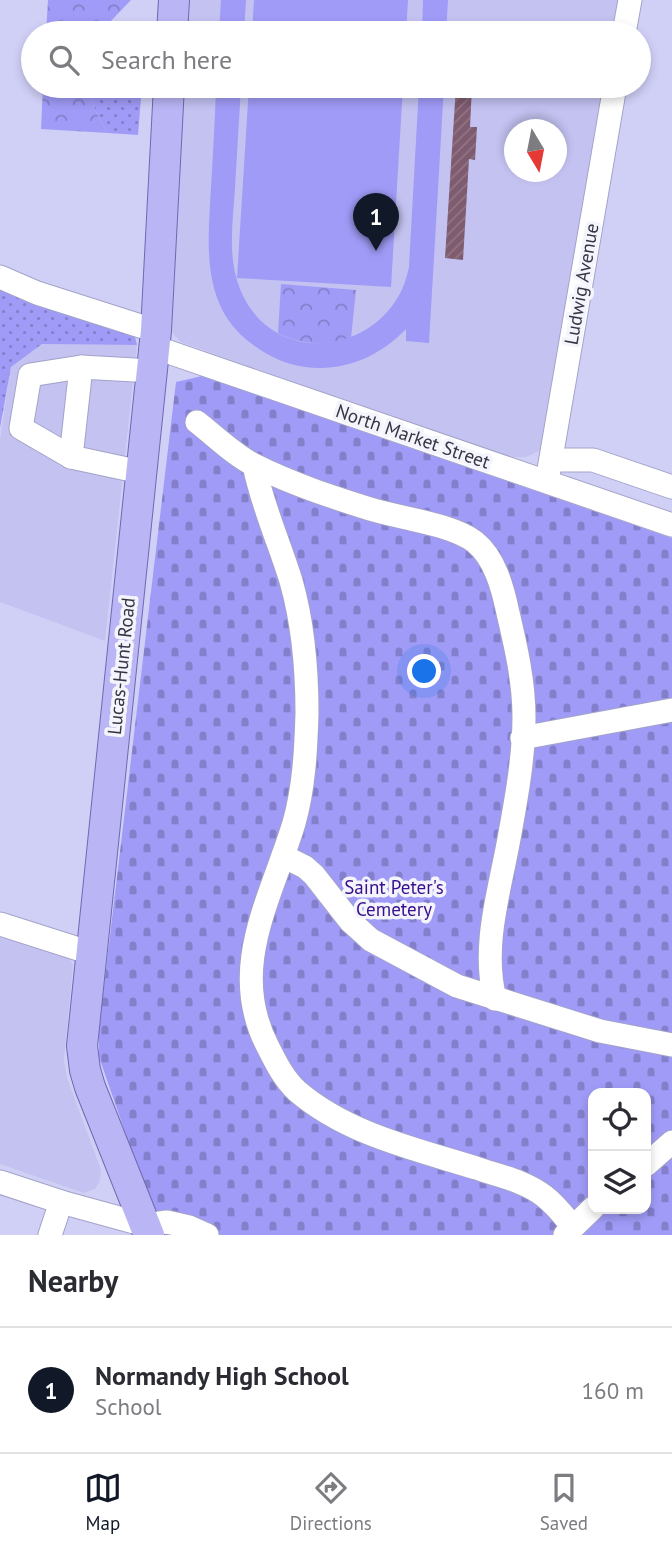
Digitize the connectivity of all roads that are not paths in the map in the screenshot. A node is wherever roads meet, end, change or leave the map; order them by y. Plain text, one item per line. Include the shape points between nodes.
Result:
1 (174, 0) edge
2 (630, 0) edge
3 (173, 21) edge
4 (626, 21) edge
5 (168, 98) edge
6 (613, 98) edge
7 (0, 277) edge
8 (154, 350) junction
9 (80, 367) junction
10 (197, 422) dead end
11 (71, 457) junction
12 (254, 465) junction
13 (549, 471) junction
14 (141, 472) junction
15 (672, 486) edge
16 (672, 525) edge
17 (672, 710) edge
18 (522, 738) junction
19 (283, 856) junction
20 (0, 924) edge
21 (92, 953) junction
22 (495, 999) junction
23 (671, 1043) edge
24 (672, 1142) edge
25 (651, 1161) edge
26 (0, 1182) edge
27 (61, 1202) junction
28 (580, 1225) edge
29 (150, 1232) edge
30 (50, 1235) edge
31 (207, 1235) edge

1 - 3 main road
2 - 4 street
5 - 8 main road, Lucas-Hunt Road
6 - 13 street, Ludwig Avenue
7 - 8 street, North Market Street
8 - 9 street
8 - 13 street, North Market Street
8 - 14 main road, Lucas-Hunt Road
9 - 11 street
9 - 11 street via 30,375 21,428
10 - 12 street
11 - 14 street
12 - 18 street via 477,543 498,576 505,600 518,658
12 - 19 street via 292,583 305,676 307,713 300,799
13 - 15 street via 593,460
13 - 16 street, North Market Street
14 - 21 main road, Lucas-Hunt Road
17 - 18 street
18 - 22 street via 490,944 489,978
19 - 22 street via 314,875 371,940 457,986
19 - 28 street via 250,969 255,1013 280,1071 297,1090 356,1128 522,1183
20 - 21 street
21 - 29 main road, Lucas-Hunt Road via 83,1024 85,1070
22 - 23 street via 600,1031
24 - 25 street
26 - 27 street
27 - 29 street
27 - 30 street
29 - 31 street via 167,1222

